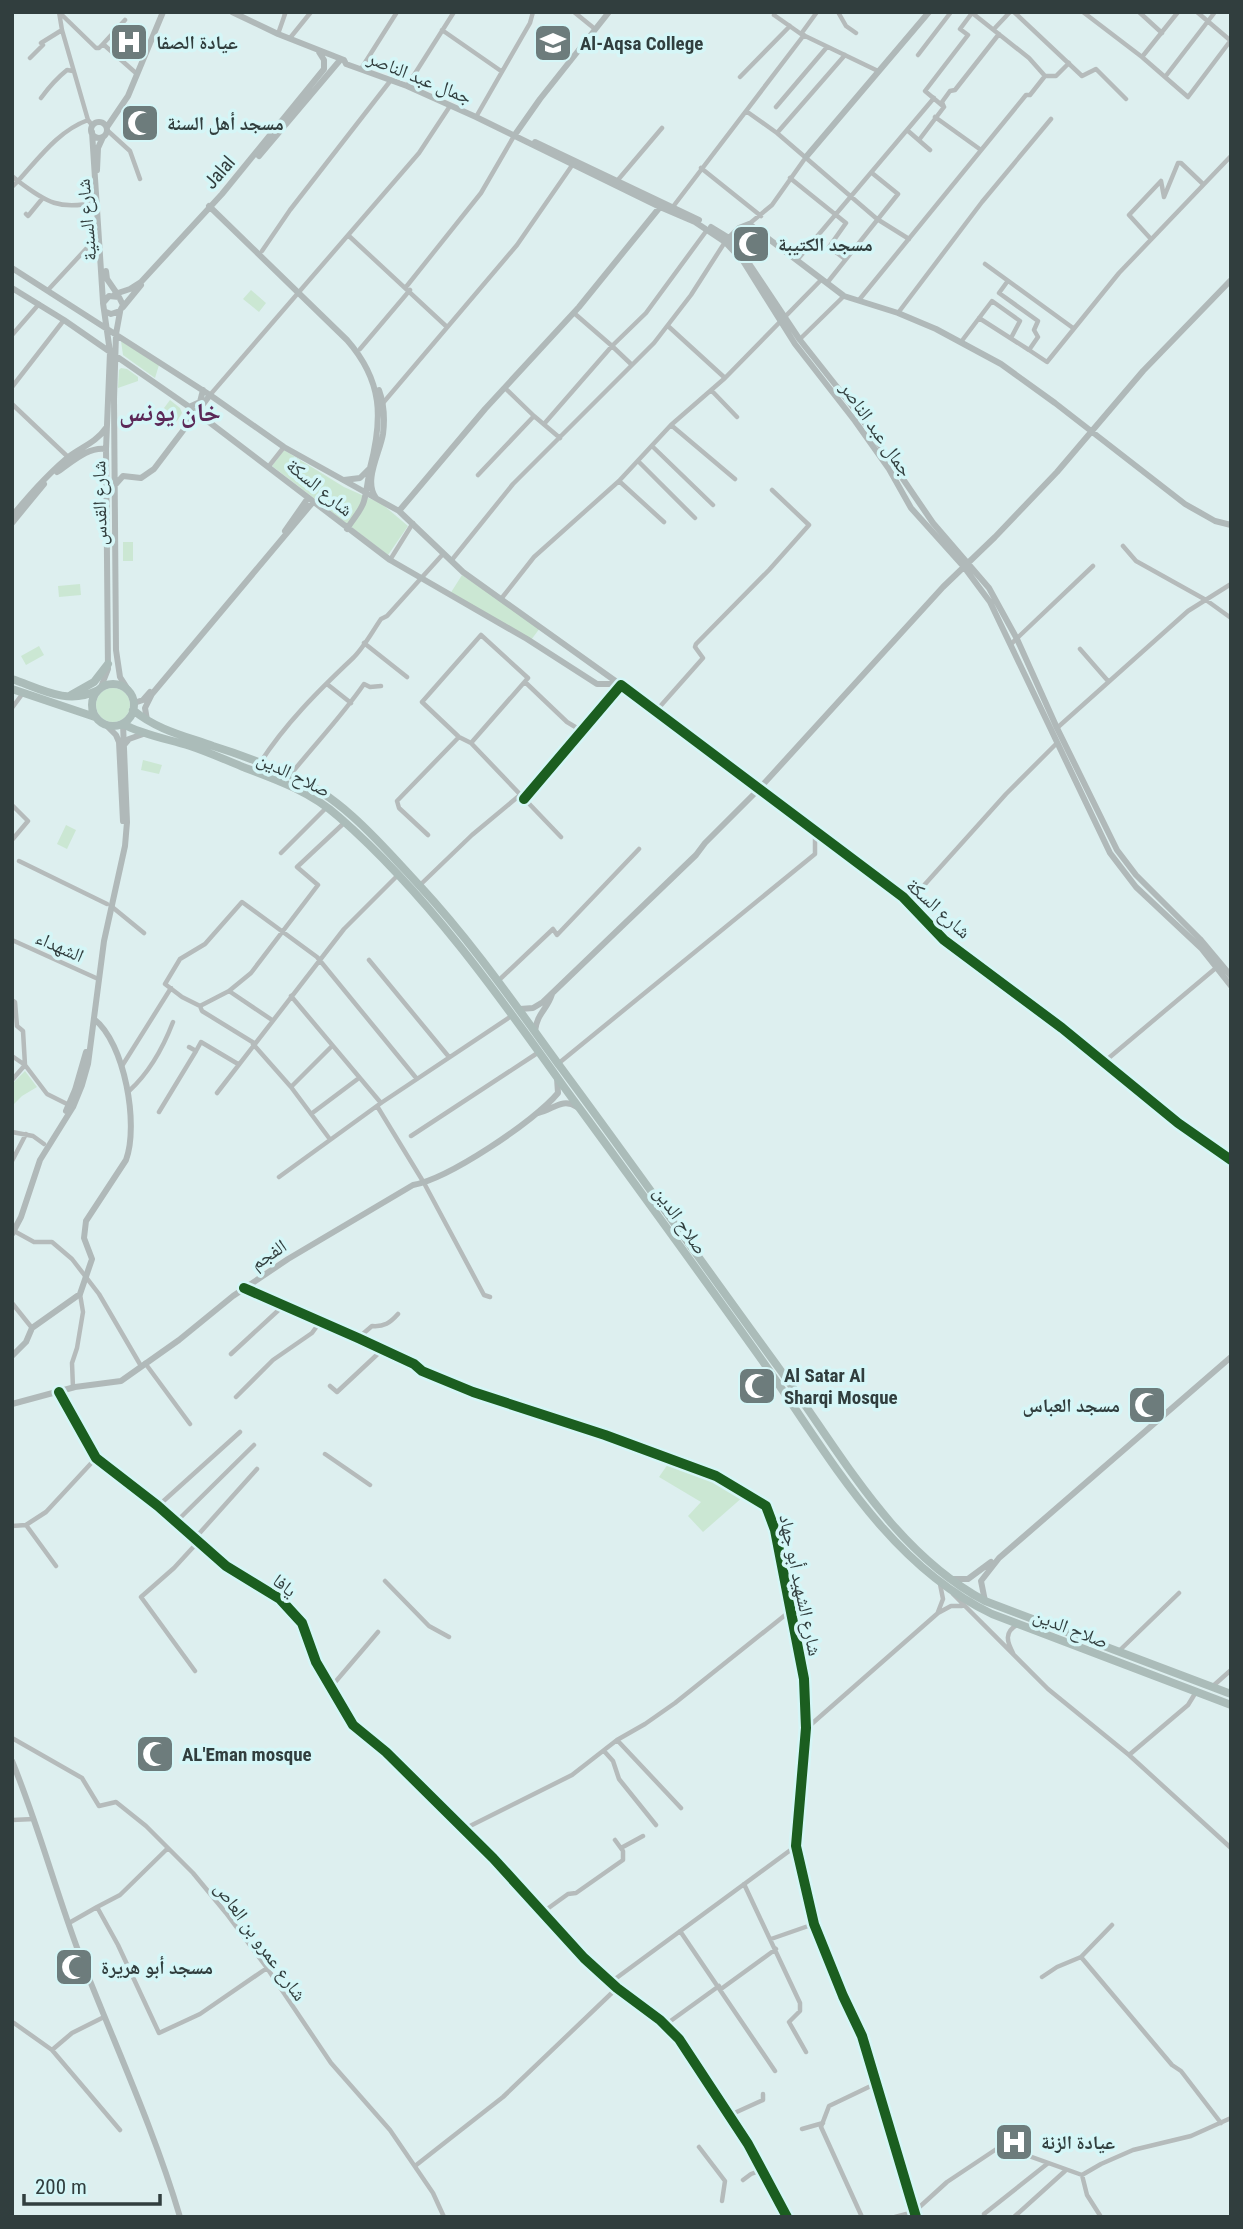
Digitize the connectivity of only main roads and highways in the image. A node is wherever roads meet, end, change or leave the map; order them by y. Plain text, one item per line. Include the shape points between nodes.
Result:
1 (163, 12) edge
2 (232, 12) edge
3 (609, 12) edge
4 (929, 12) edge
5 (318, 50) junction
6 (342, 60) junction
7 (362, 67) junction
8 (407, 85) junction
9 (477, 115) junction
10 (91, 126) junction
11 (108, 129) junction
12 (515, 134) junction
13 (103, 137) junction
14 (806, 157) road end
15 (616, 183) junction
16 (212, 206) junction
17 (660, 207) junction
18 (671, 209) junction
19 (727, 240) junction
20 (12, 268) edge
21 (1231, 280) edge
22 (12, 288) edge
23 (300, 292) junction
24 (116, 295) junction
25 (105, 308) junction
26 (121, 310) junction
27 (94, 319) junction
28 (108, 328) junction
29 (116, 334) junction
30 (113, 354) junction
31 (203, 390) junction
32 (210, 395) junction
33 (189, 407) junction
34 (197, 413) junction
35 (107, 427) junction
36 (1092, 432) junction
37 (106, 449) junction
38 (371, 465) junction
39 (339, 479) junction
40 (114, 487) junction
41 (364, 492) junction
42 (377, 499) junction
43 (311, 500) junction
44 (399, 512) junction
45 (12, 516) edge
46 (12, 523) edge
47 (1231, 525) edge
48 (346, 529) junction
49 (967, 565) junction
50 (108, 664) junction
51 (13, 684) edge
52 (100, 688) junction
53 (129, 691) junction
54 (67, 698) junction
55 (134, 706) junction
56 (95, 717) junction
57 (148, 722) junction
58 (123, 724) junction
59 (107, 726) junction
60 (1054, 730) junction
61 (147, 733) junction
62 (124, 745) junction
63 (109, 905) junction
64 (451, 921) junction
65 (443, 925) junction
66 (465, 947) junction
67 (1231, 976) edge
68 (1231, 986) edge
69 (553, 992) junction
70 (517, 1012) junction
71 (94, 1019) junction
72 (535, 1031) junction
73 (556, 1075) junction
74 (581, 1110) junction
75 (538, 1113) junction
76 (13, 1231) edge
77 (680, 1237) junction
78 (12, 1356) edge
79 (1231, 1357) edge
80 (12, 1404) edge
81 (851, 1473) junction
82 (841, 1477) junction
83 (865, 1500) junction
84 (999, 1558) junction
85 (951, 1579) junction
86 (985, 1601) junction
87 (1231, 1694) edge
88 (1231, 1705) edge
89 (12, 1761) edge
90 (180, 2217) edge

1 - 11 main road, شارع السنية via 128,96
2 - 5 main road, جمال عبد الناصر
3 - 12 main road
4 - 14 main road
5 - 6 main road, جمال عبد الناصر
5 - 16 main road, Jalal via 324,69
6 - 7 main road, جمال عبد الناصر
6 - 16 main road, Jalal
7 - 8 main road, جمال عبد الناصر
7 - 8 main road, جمال عبد الناصر
8 - 9 main road, جمال عبد الناصر
8 - 9 main road, جمال عبد الناصر
9 - 12 main road, جمال عبد الناصر
10 - 11 main road via 99,121
10 - 13 main road via 97,138
10 - 25 main road, شارع السنية
11 - 13 main road, شارع السنية
12 - 15 main road, جمال عبد الناصر
12 - 15 main road, جمال عبد الناصر
13 - 24 main road, شارع السنية via 97,170 100,211 106,275
15 - 17 main road, جمال عبد الناصر
15 - 18 main road, جمال عبد الناصر
16 - 23 main road
16 - 23 main road
16 - 24 main road, Jalal via 141,282
16 - 26 main road, Jalal
17 - 18 main road, جمال عبد الناصر
17 - 44 main road via 574,313
18 - 19 main road, جمال عبد الناصر
18 - 19 main road, جمال عبد الناصر via 691,216
19 - 36 main road via 750,224 844,296 898,313 961,342 1020,376
19 - 49 main road, جمال عبد الناصر via 889,469 911,508
20 - 27 main road, شارع السكة
21 - 36 main road via 1143,371
22 - 30 main road, شارع السكة
23 - 38 main road via 352,346 369,374 379,411
23 - 42 main road via 360,349 373,375 383,404 383,434 371,485
24 - 25 main road via 106,297
24 - 26 main road
25 - 26 main road via 111,314
25 - 27 main road via 99,319
25 - 28 main road, شارع القدس
26 - 29 main road, شارع القدس
27 - 28 main road, شارع السكة
28 - 29 main road, شارع السكة
28 - 30 main road, شارع القدس
29 - 30 main road, شارع القدس
29 - 31 main road, شارع السكة
30 - 33 main road, شارع السكة
30 - 35 main road, شارع القدس
30 - 40 main road, شارع القدس
31 - 32 main road, شارع السكة
31 - 33 main road via 200,402
32 - 34 main road
32 - 39 main road, شارع السكة
33 - 34 main road, شارع السكة
34 - 40 main road via 154,470 141,478 123,476
34 - 43 main road, شارع السكة
35 - 37 main road, شارع القدس
35 - 45 main road via 43,480
36 - 47 main road via 1185,504
36 - 49 main road
37 - 46 main road via 86,453 54,474
37 - 50 main road, شارع القدس
38 - 39 main road via 360,478
38 - 41 main road
39 - 41 main road, شارع السكة
40 - 53 main road, شارع القدس via 117,664
41 - 42 main road, شارع السكة
41 - 48 main road via 363,504
42 - 44 main road, شارع السكة
43 - 48 main road, شارع السكة
43 - 55 main road
43 - 57 main road via 152,694 145,708
44 - 48 main road, شارع السكة via 451,561 621,685 597,684
49 - 60 main road, جمال عبد الناصر
49 - 60 main road, جمال عبد الناصر via 997,599
49 - 69 main road via 696,855
50 - 52 main road, شارع القدس
50 - 54 highway via 94,682
51 - 54 highway
51 - 56 highway via 23,693
52 - 53 highway via 116,684
52 - 54 highway via 83,697
52 - 56 highway via 91,703
53 - 55 highway
55 - 57 highway, صلاح الدين
55 - 58 highway
56 - 59 highway
57 - 64 highway, صلاح الدين via 290,775 322,793 346,811
58 - 59 highway
58 - 61 highway, صلاح الدين
58 - 62 main road
59 - 63 main road via 119,742 123,827
60 - 67 main road, جمال عبد الناصر via 1117,850
60 - 68 main road, جمال عبد الناصر via 1123,872 1201,948
61 - 62 main road
61 - 65 highway, صلاح الدين via 197,748 306,793 337,814
62 - 63 main road via 127,822
63 - 71 main road
63 - 76 main road via 81,1072 69,1105 31,1171
64 - 65 highway
64 - 66 highway, صلاح الدين
65 - 66 highway, صلاح الدين
66 - 70 highway, صلاح الدين
66 - 70 highway, صلاح الدين
69 - 70 main road via 533,1008
69 - 72 main road via 538,1016
70 - 72 highway, صلاح الدين
70 - 73 highway, صلاح الدين
71 - 76 main road via 82,1085 40,1160
71 - 78 main road via 122,1066 129,1091 130,1150 86,1221 85,1243 92,1259 80,1294 32,1328
72 - 77 highway, صلاح الدين
73 - 74 highway, صلاح الدين
73 - 75 main road via 558,1093
74 - 75 main road via 566,1102
74 - 77 highway, صلاح الدين
75 - 80 main road, الفجم via 481,1152 413,1185 288,1259 121,1381
77 - 81 highway, صلاح الدين via 788,1380
77 - 82 highway, صلاح الدين
79 - 84 main road
81 - 82 highway via 848,1479
81 - 83 highway, صلاح الدين
82 - 83 highway, صلاح الدين
83 - 85 highway, صلاح الدين
83 - 88 highway, صلاح الدين via 907,1552 951,1592 1018,1625
84 - 85 main road via 968,1579
84 - 86 main road via 981,1581
85 - 86 highway, صلاح الدين
86 - 87 highway, صلاح الدين
89 - 90 main road via 68,1923 158,2144

